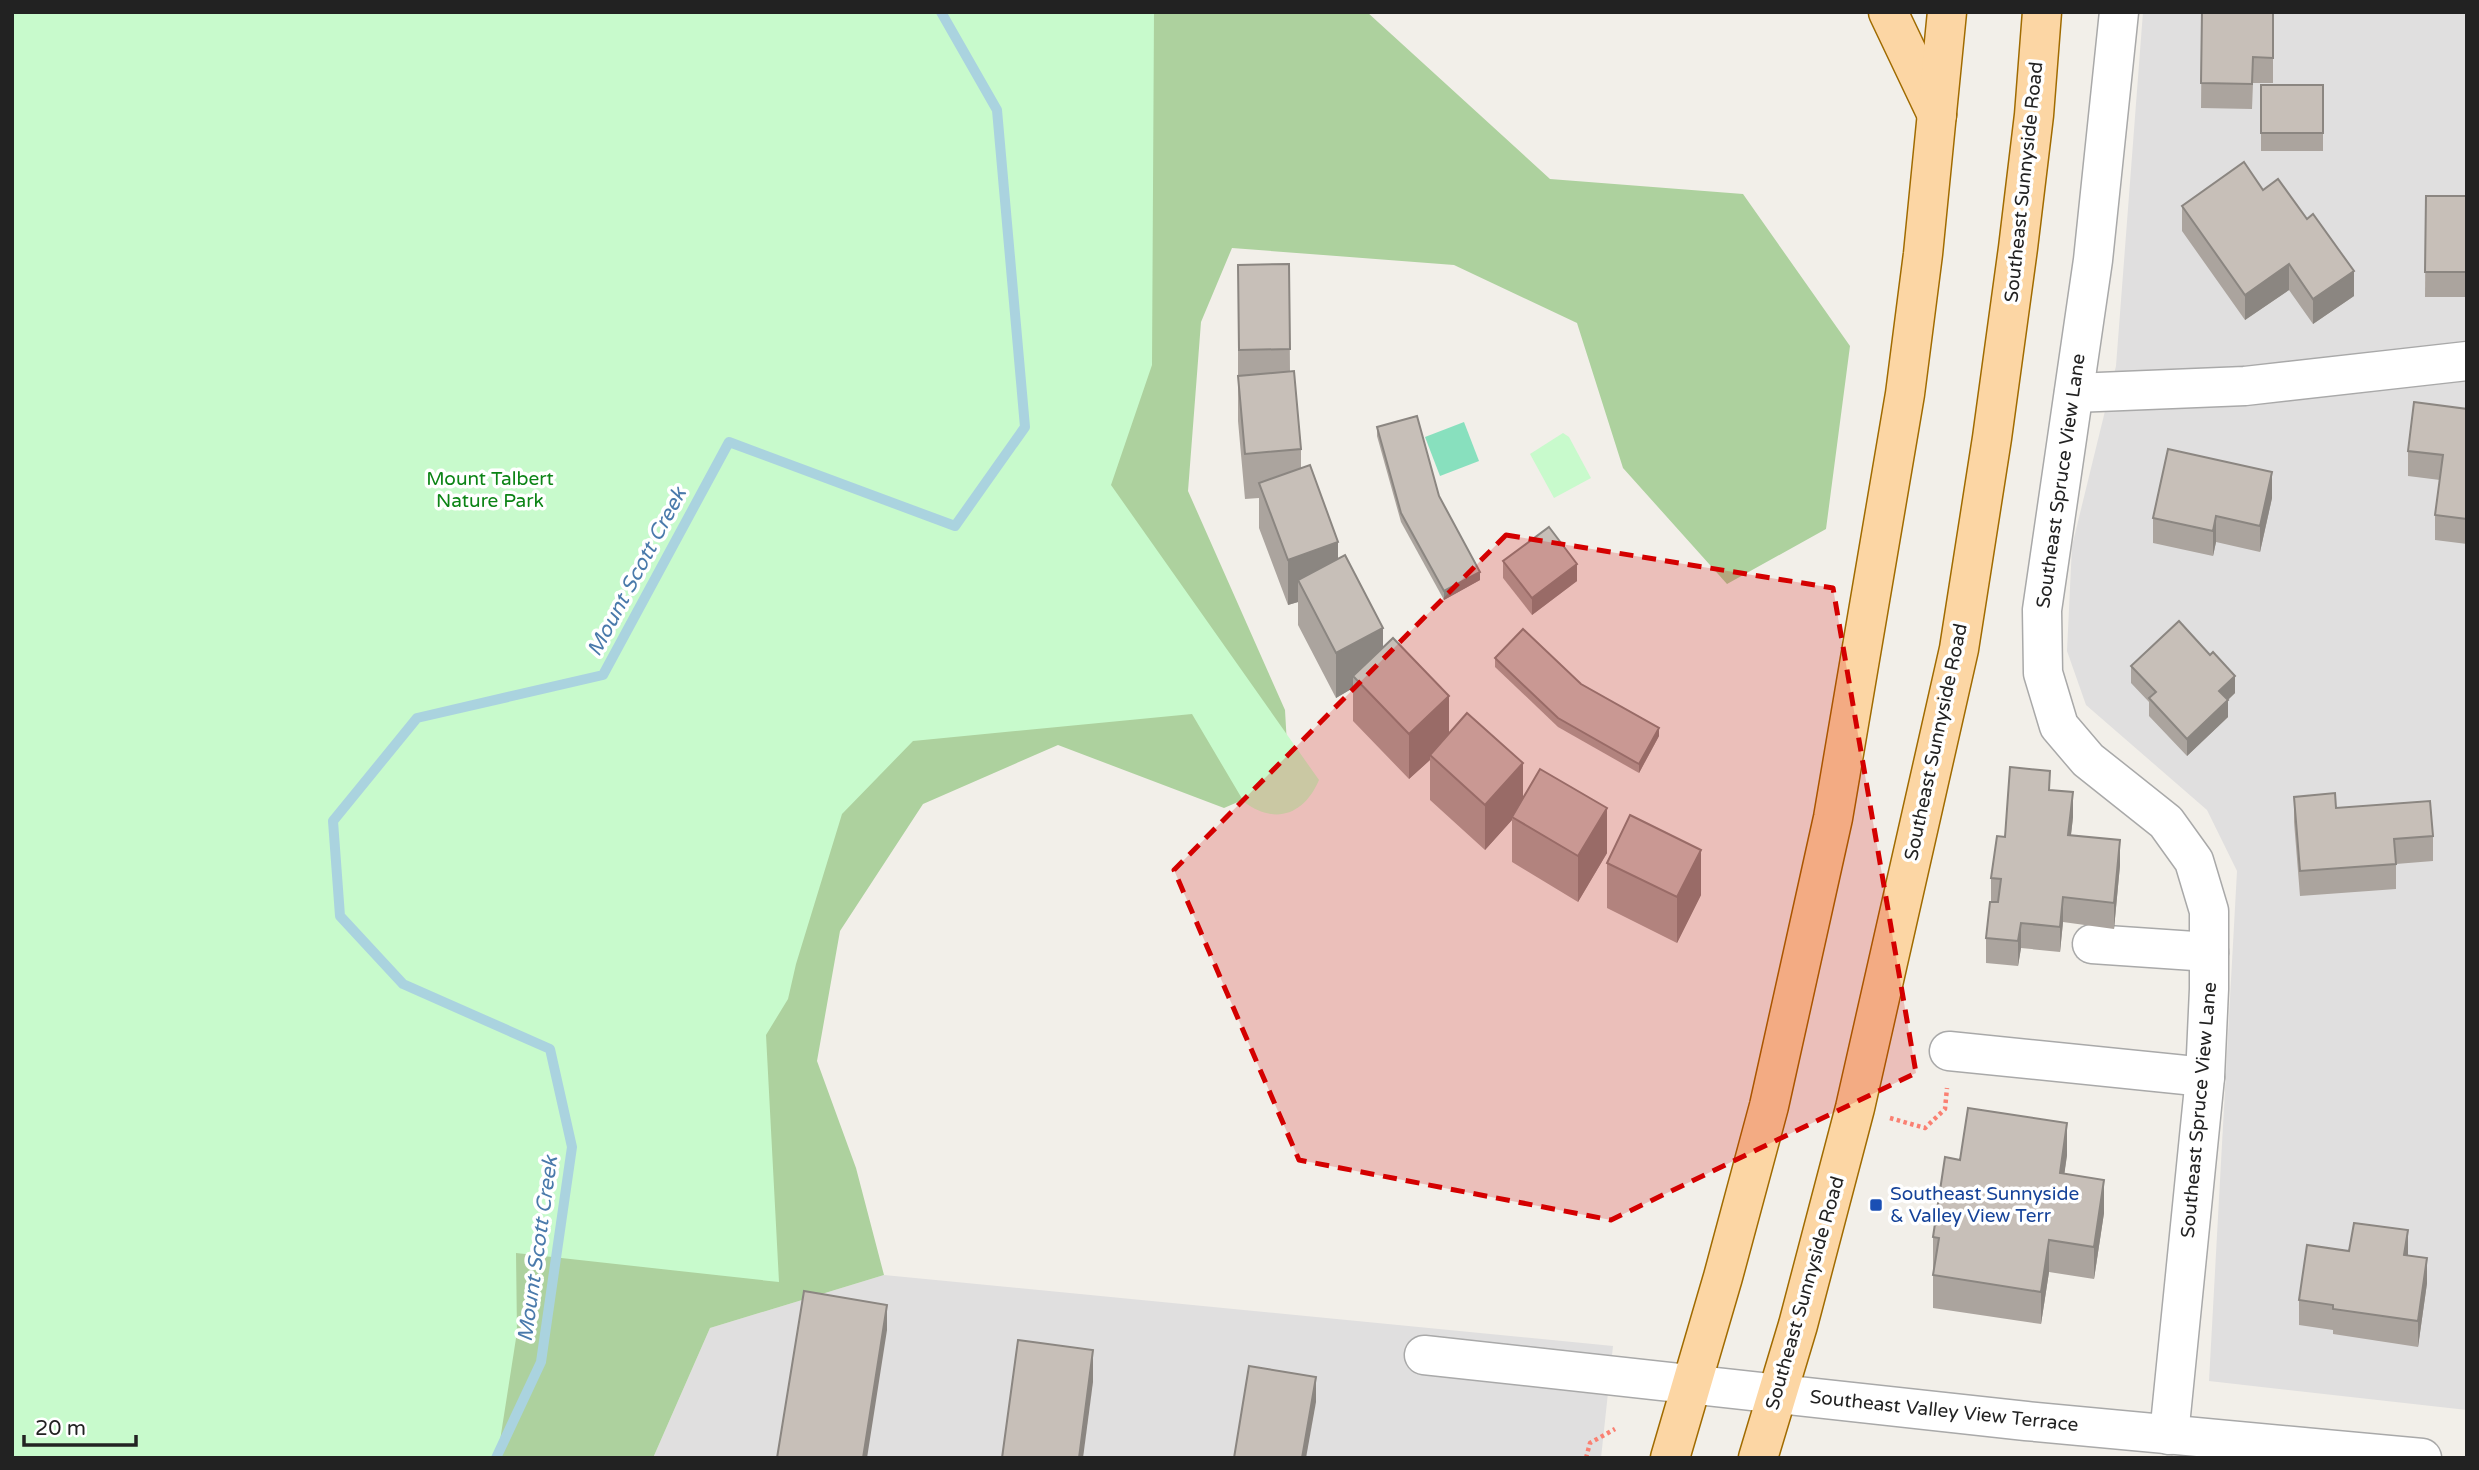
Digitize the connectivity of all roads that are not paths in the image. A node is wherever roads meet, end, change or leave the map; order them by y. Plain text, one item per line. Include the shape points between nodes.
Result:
1 (1888, 12) edge
2 (1947, 12) edge
3 (2042, 12) edge
4 (2119, 12) edge
5 (1937, 115) junction
6 (2467, 361) edge
7 (2074, 393) junction
8 (2092, 944) dead end
9 (2210, 952) junction
10 (1949, 1051) road end
11 (2205, 1077) junction
12 (1424, 1355) dead end
13 (1692, 1384) junction
14 (1777, 1393) junction
15 (2169, 1434) junction
16 (1670, 1458) edge
17 (1758, 1458) edge
18 (2422, 1458) edge

1 - 5 main road
2 - 5 main road
3 - 14 main road, Southeast Sunnyside Road via 2018,248 1959,649 1826,1227
4 - 7 street, Southeast Spruce View Lane
5 - 13 main road via 1905,394 1833,818 1769,1106
6 - 7 street via 2245,387
7 - 9 street, Southeast Spruce View Lane via 2042,610 2043,673 2059,726 2088,760 2166,822 2194,861 2209,911
8 - 9 street
9 - 11 street, Southeast Spruce View Lane
10 - 11 street
11 - 15 street, Southeast Spruce View Lane
12 - 13 street, Southeast Valley View Terrace
13 - 14 street, Southeast Valley View Terrace
13 - 16 main road
14 - 15 street, Southeast Valley View Terrace
14 - 17 main road, Southeast Sunnyside Road
15 - 18 street, Southeast Valley View Terrace

